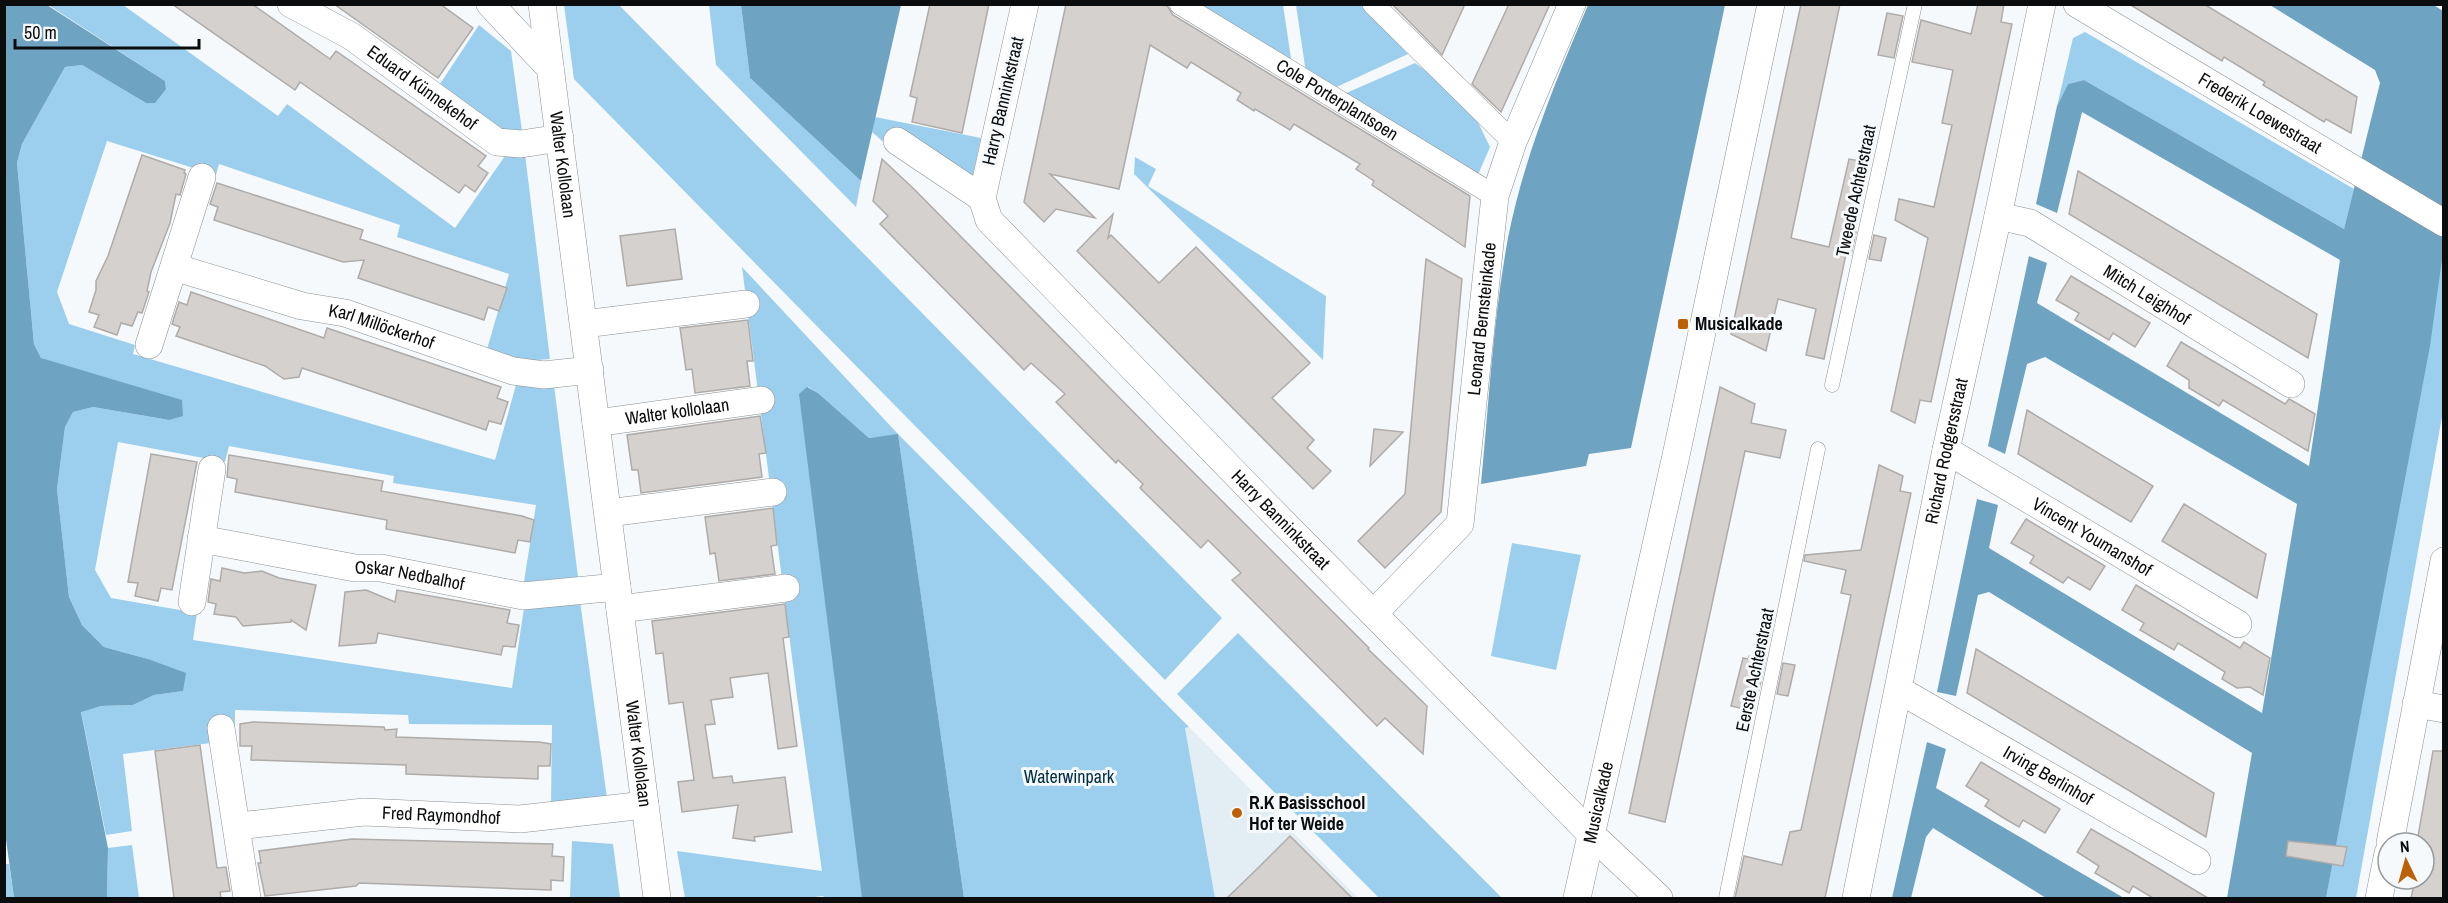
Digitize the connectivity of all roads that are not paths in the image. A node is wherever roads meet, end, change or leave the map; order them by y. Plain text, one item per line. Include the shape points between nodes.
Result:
1 (291, 4) edge
2 (490, 4) edge
3 (542, 4) edge
4 (1025, 4) edge
5 (1180, 4) edge
6 (1373, 4) edge
7 (1572, 4) edge
8 (1771, 4) edge
9 (1915, 4) edge
10 (2042, 4) edge
11 (2077, 4) edge
12 (550, 68) junction
13 (560, 138) junction
14 (897, 141) dead end
15 (1513, 142) junction
16 (202, 177) dead end
17 (1495, 196) junction
18 (982, 198) junction
19 (1998, 216) junction
20 (2444, 223) edge
21 (174, 267) junction
22 (746, 304) dead end
23 (584, 324) junction
24 (149, 345) dead end
25 (590, 370) junction
26 (2291, 384) dead end
27 (1832, 386) dead end
28 (761, 400) dead end
29 (596, 423) junction
30 (1818, 448) dead end
31 (1946, 450) junction
32 (212, 469) dead end
33 (773, 492) dead end
34 (608, 513) junction
35 (201, 539) junction
36 (2444, 561) edge
37 (786, 588) dead end
38 (618, 598) junction
39 (192, 602) dead end
40 (1374, 613) junction
41 (2238, 624) dead end
42 (1899, 690) junction
43 (2416, 704) junction
44 (2444, 709) edge
45 (221, 728) dead end
46 (645, 806) junction
47 (238, 826) junction
48 (2392, 831) edge
49 (1591, 834) junction
50 (2197, 861) dead end
51 (247, 898) edge
52 (657, 898) edge
53 (1577, 898) edge
54 (1659, 898) edge
55 (1726, 898) edge
56 (1856, 898) edge

1 - 13 street, Eduard Künnekehof via 351,36 497,142 522,144
2 - 12 street
3 - 12 street, Walter Kollolaan
4 - 18 street, Harry Banninkstraat
5 - 17 street, Cole Porterplantsoen
6 - 15 street
7 - 15 street, Leonard Bernsteinkade
8 - 49 street, Musicalkade
9 - 27 lane, Tweede Achterstraat
10 - 19 street, Richard Rodgersstraat
11 - 20 street, Frederik Loewestraat
12 - 13 street, Walter Kollolaan
13 - 23 street, Walter Kollolaan
14 - 18 street
15 - 17 street, Leonard Bernsteinkade
16 - 21 street
17 - 40 street, Leonard Bernsteinkade via 1460,524
18 - 40 street, Harry Banninkstraat via 989,220
19 - 26 street, Mitch Leighhof via 2030,223
19 - 31 street, Richard Rodgersstraat
21 - 24 street
21 - 25 street, Karl Millöckerhof via 302,306 345,313 513,371 544,375
22 - 23 street
23 - 25 street, Walter Kollolaan
25 - 29 street, Walter Kollolaan
28 - 29 street, Walter kollolaan
29 - 34 street, Walter Kollolaan
30 - 55 lane, Eerste Achterstraat
31 - 41 street, Vincent Youmanshof
31 - 42 street, Richard Rodgersstraat
32 - 35 street
33 - 34 street
34 - 38 street, Walter Kollolaan
35 - 38 street, Oskar Nedbalhof via 523,596
35 - 39 street
36 - 43 street
37 - 38 street
38 - 46 street, Walter Kollolaan
40 - 49 street, Harry Banninkstraat
42 - 50 street, Irving Berlinhof
42 - 56 street, Richard Rodgersstraat
43 - 44 street
43 - 48 street
45 - 47 street
46 - 47 street, Fred Raymondhof via 520,819 364,812
46 - 52 street, Walter Kollolaan
47 - 51 street
49 - 53 street, Musicalkade
49 - 54 street, Harry Banninkstraat

